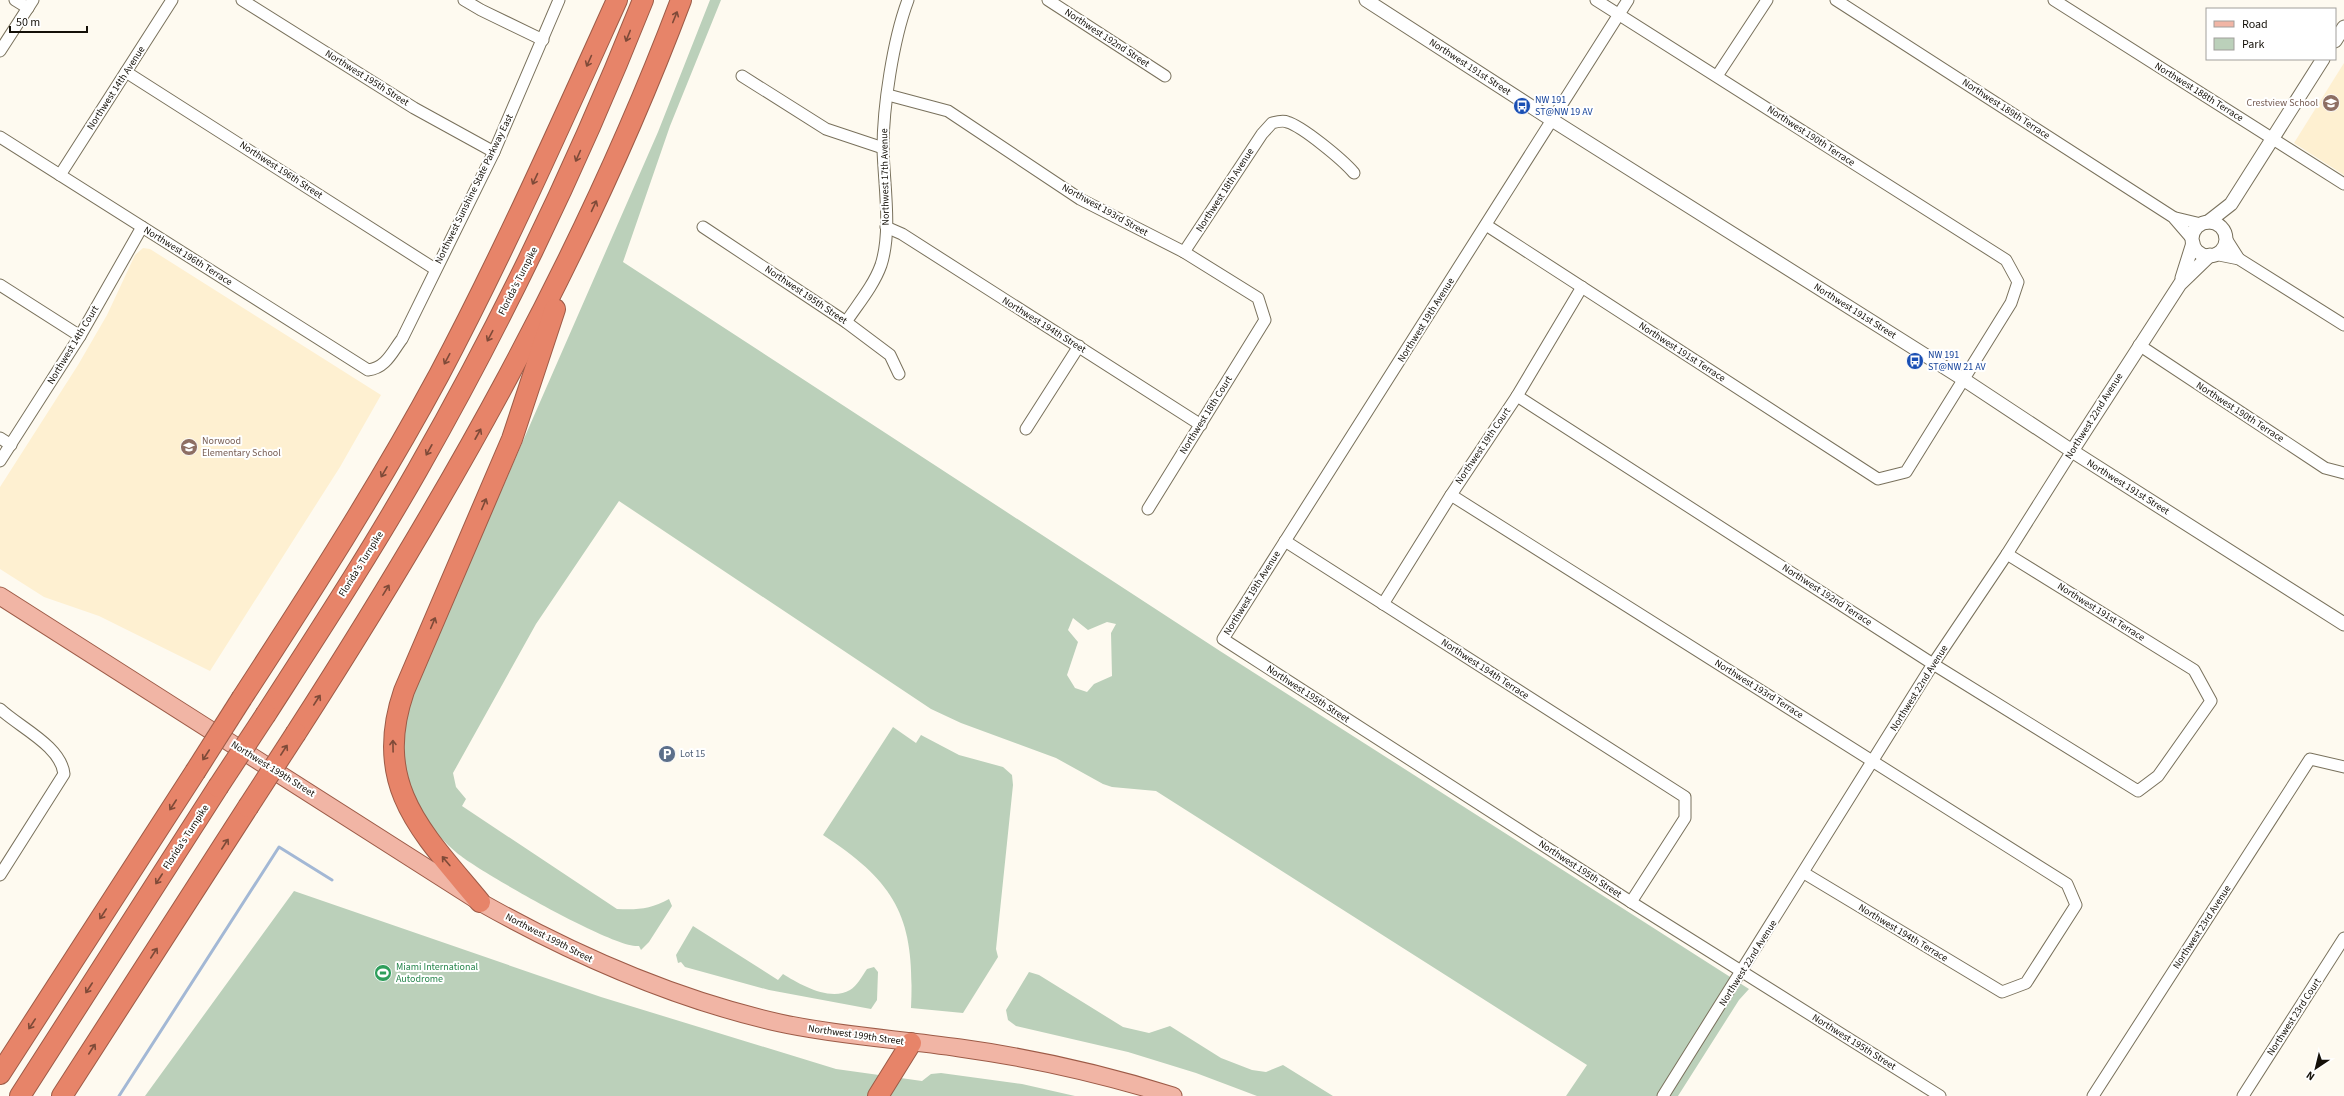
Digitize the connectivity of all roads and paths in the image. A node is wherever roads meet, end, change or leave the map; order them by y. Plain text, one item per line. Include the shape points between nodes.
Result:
1 (15, 0) edge
2 (172, 0) edge
3 (242, 0) edge
4 (464, 0) edge
5 (559, 0) edge
6 (616, 0) edge
7 (643, 0) edge
8 (681, 0) edge
9 (908, 0) edge
10 (1048, 0) edge
11 (1366, 0) edge
12 (1596, 0) edge
13 (1628, 0) edge
14 (1767, 0) edge
15 (1836, 0) edge
16 (2054, 0) edge
17 (31, 4) edge
18 (1619, 15) junction
19 (2344, 27) edge
20 (2336, 39) edge
21 (543, 40) junction
22 (0, 51) edge
23 (2322, 60) edge
24 (126, 72) junction
25 (742, 76) dead end
26 (1165, 76) dead end
27 (1717, 76) junction
28 (888, 95) junction
29 (1552, 120) junction
30 (0, 137) edge
31 (2272, 139) junction
32 (883, 148) junction
33 (494, 152) junction
34 (1354, 172) dead end
35 (60, 175) junction
36 (2344, 184) edge
37 (2230, 204) junction
38 (2175, 218) junction
39 (2205, 223) junction
40 (1486, 225) junction
41 (142, 226) junction
42 (703, 227) dead end
43 (886, 227) junction
44 (2225, 235) junction
45 (577, 241) junction
46 (2192, 241) junction
47 (1184, 252) junction
48 (2212, 255) junction
49 (2239, 259) junction
50 (436, 269) junction
51 (2180, 284) junction
52 (0, 285) edge
53 (1582, 287) junction
54 (1265, 320) joint
55 (846, 322) junction
56 (2344, 325) edge
57 (80, 336) junction
58 (2139, 345) junction
59 (1079, 346) junction
60 (376, 369) joint
61 (899, 374) dead end
62 (1963, 379) junction
63 (1517, 396) junction
64 (1201, 425) junction
65 (1026, 429) dead end
66 (0, 438) edge
67 (11, 445) junction
68 (2072, 451) junction
69 (0, 461) edge
70 (2344, 473) edge
71 (1451, 495) junction
72 (1148, 509) dead end
73 (1285, 541) junction
74 (2007, 554) junction
75 (0, 596) edge
76 (1383, 604) junction
77 (2344, 624) edge
78 (1223, 639) joint
79 (1933, 664) junction
80 (0, 709) edge
81 (1874, 762) junction
82 (2344, 767) edge
83 (2138, 791) joint
84 (1804, 873) junction
85 (0, 874) edge
86 (480, 902) junction
87 (1631, 902) junction
88 (2344, 938) edge
89 (1742, 972) junction
90 (2002, 992) joint
91 (912, 1043) junction
92 (0, 1074) edge
93 (67, 1091) edge
94 (20, 1096) edge
95 (878, 1096) edge
96 (1173, 1096) edge
97 (1663, 1096) edge
98 (1940, 1096) edge
99 (2094, 1096) edge
100 (2243, 1096) edge

1 - 17 street
2 - 24 street, Northwest 14th Avenue
3 - 33 street, Northwest 195th Street via 414,108
4 - 21 street
5 - 21 street, Northwest Sunshine State Parkway East
6 -> 92 highway, bridge via 513,227 438,376 347,535
7 -> 94 highway, Florida's Turnpike, bridge via 562,190 476,364 389,518
45 -> 8 highway via 644,92
9 - 28 street, Northwest 17th Avenue via 892,60
10 - 26 street, Northwest 192nd Street
11 - 29 street, Northwest 191st Street
12 - 18 street, Northwest 190th Terrace
13 - 18 street, Northwest 19th Avenue
14 - 27 street
15 - 38 street, Northwest 189th Terrace
16 - 31 street, Northwest 188th Terrace
17 - 22 street
18 - 27 street, Northwest 190th Terrace
18 - 29 street, Northwest 19th Avenue
19 - 20 street
21 - 33 street, Northwest Sunshine State Parkway East
23 - 31 street
24 - 35 street, Northwest 14th Avenue
24 - 50 street, Northwest 196th Street
25 - 32 street via 826,129
27 - 62 street, Northwest 190th Terrace via 2006,260 2018,282 2011,302
28 - 32 street, Northwest 17th Avenue
28 - 47 street, Northwest 193rd Street via 948,111 1080,199
29 - 40 street, Northwest 19th Avenue
29 - 62 street, Northwest 191st Street
30 - 35 street, Northwest 196th Terrace
31 - 36 street, Northwest 188th Terrace
31 - 37 street
32 - 43 street, Northwest 17th Avenue
33 - 50 street, Northwest Sunshine State Parkway East
34 - 47 street, Northwest 18th Avenue via 1300,128 1286,121 1272,123
35 - 41 street, Northwest 196th Terrace
37 - 39 street
37 - 44 street
38 - 39 street, Northwest 189th Terrace
38 - 46 street, Northwest 189th Terrace
39 - 44 street via 2218,225
39 - 46 street via 2195,229
40 - 53 street, Northwest 191st Terrace
40 - 73 street, Northwest 19th Avenue
41 - 57 street, Northwest 14th Court
41 - 60 street, Northwest 196th Terrace via 368,370
42 - 55 street, Northwest 195th Street
43 - 55 street, Northwest 17th Avenue via 881,264
43 - 59 street, Northwest 194th Street via 902,234
44 - 48 street via 2222,249
44 - 49 street
86 -> 45 highway via 421,831 413,817 395,769 395,722 404,692 512,439
93 -> 45 highway, bridge via 296,733 452,480 508,379
46 - 48 street via 2201,254
46 - 51 street, Northwest 22nd Avenue
47 - 54 street, Northwest 193rd Street via 1258,298
48 - 49 street
48 - 51 street, Northwest 22nd Avenue
49 - 56 street
50 - 60 street, Northwest Sunshine State Parkway East via 402,338 383,366
51 - 58 street, Northwest 22nd Avenue
52 - 57 street
53 - 62 street, Northwest 191st Terrace via 1878,479 1906,472
53 - 63 street, Northwest 19th Court
54 - 64 street, Northwest 18th Court
55 - 61 street, Northwest 195th Street via 890,355
57 - 67 street, Northwest 14th Court
58 - 68 street, Northwest 22nd Avenue
58 - 70 street, Northwest 190th Terrace via 2324,468
59 - 64 street, Northwest 194th Street
59 - 65 street
62 - 68 street, Northwest 191st Street
63 - 71 street, Northwest 19th Court
63 - 79 street, Northwest 192nd Terrace
64 - 72 street, Northwest 18th Court
66 - 67 street
67 - 69 street, Northwest 14th Court
68 - 74 street, Northwest 22nd Avenue
68 - 77 street, Northwest 191st Street
71 - 76 street, Northwest 19th Court
71 - 81 street, Northwest 193rd Terrace
73 - 76 street, Northwest 194th Terrace
73 - 78 street, Northwest 19th Avenue
74 - 79 street, Northwest 22nd Avenue
74 - 83 street, Northwest 191st Terrace via 2194,670 2212,700 2158,776
75 - 86 main road, Northwest 199th Street
76 - 87 street, Northwest 194th Terrace via 1685,797 1685,818
78 - 87 street, Northwest 195th Street
79 - 81 street, Northwest 22nd Avenue
79 - 83 street, Northwest 192nd Terrace
80 - 85 street via 52,749 63,765 64,774
81 - 84 street, Northwest 22nd Avenue
81 - 90 street, Northwest 193rd Terrace via 2067,884 2076,905 2026,983
82 - 99 street, Northwest 23rd Avenue via 2310,759
84 - 89 street, Northwest 22nd Avenue
84 - 90 street, Northwest 194th Terrace
86 - 91 main road, Northwest 199th Street via 562,945 640,981 710,1004 812,1029
87 - 89 street, Northwest 195th Street
88 - 100 street, Northwest 23rd Court
89 - 97 street, Northwest 22nd Avenue
89 - 98 street, Northwest 195th Street
91 - 95 highway
91 - 96 main road, Northwest 199th Street via 1036,1060 1111,1077

